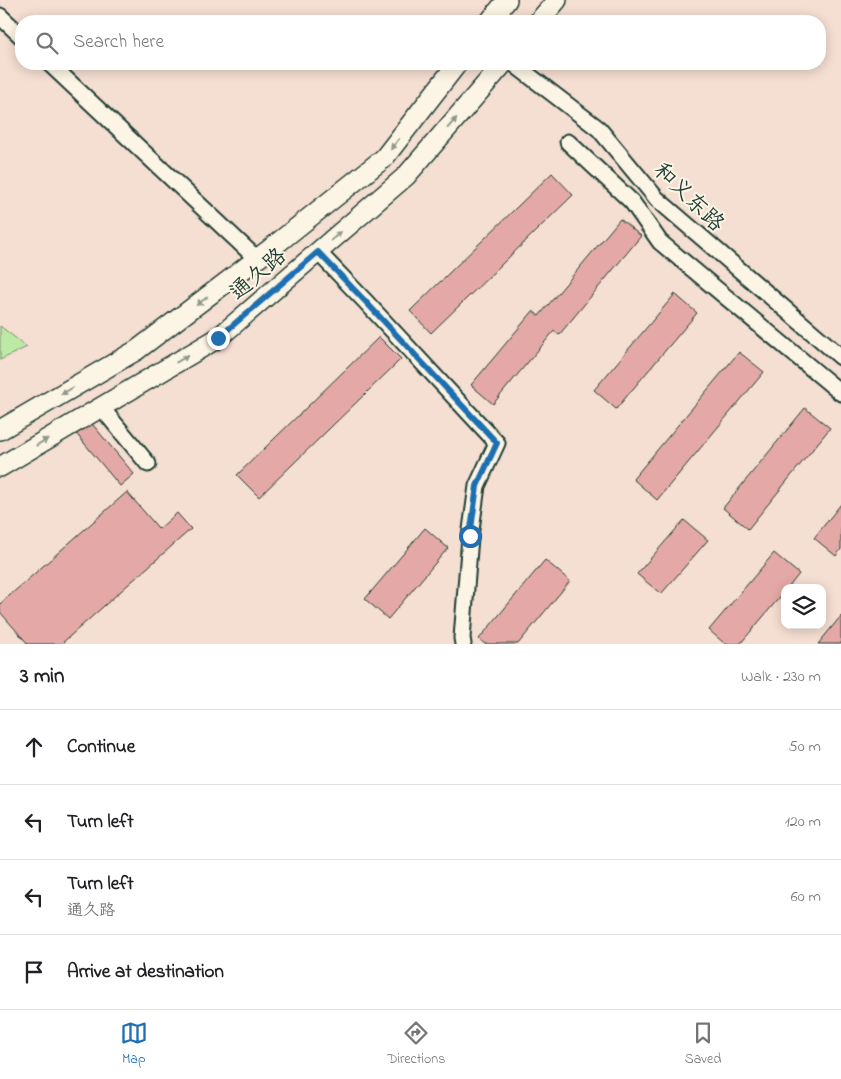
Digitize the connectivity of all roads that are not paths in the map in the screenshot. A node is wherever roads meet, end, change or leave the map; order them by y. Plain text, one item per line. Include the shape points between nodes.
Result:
1 (507, 0) edge
2 (557, 0) edge
3 (568, 0) edge
4 (495, 15) edge
5 (544, 15) edge
6 (552, 15) edge
7 (0, 16) edge
8 (15, 30) edge
9 (56, 70) edge
10 (452, 70) edge
11 (497, 70) edge
12 (522, 70) edge
13 (568, 142) dead end
14 (318, 252) junction
15 (257, 259) junction
16 (841, 357) edge
17 (841, 393) edge
18 (101, 408) junction
19 (0, 430) edge
20 (148, 464) dead end
21 (0, 467) edge
22 (463, 644) edge

1 - 4 main road
2 - 5 main road
3 - 6 street
7 - 8 street
9 - 15 street
10 -> 15 main road, 通久路 via 384,158
14 -> 11 main road, 通久路 via 406,176
12 - 16 street, 和义东路 via 599,129 657,199
13 - 17 street via 632,202 660,242
18 -> 14 main road, 通久路 via 218,338
14 - 22 street via 497,443 477,486 470,536
15 -> 19 main road, 通久路 via 137,350
18 - 20 street
21 -> 18 main road, 通久路

